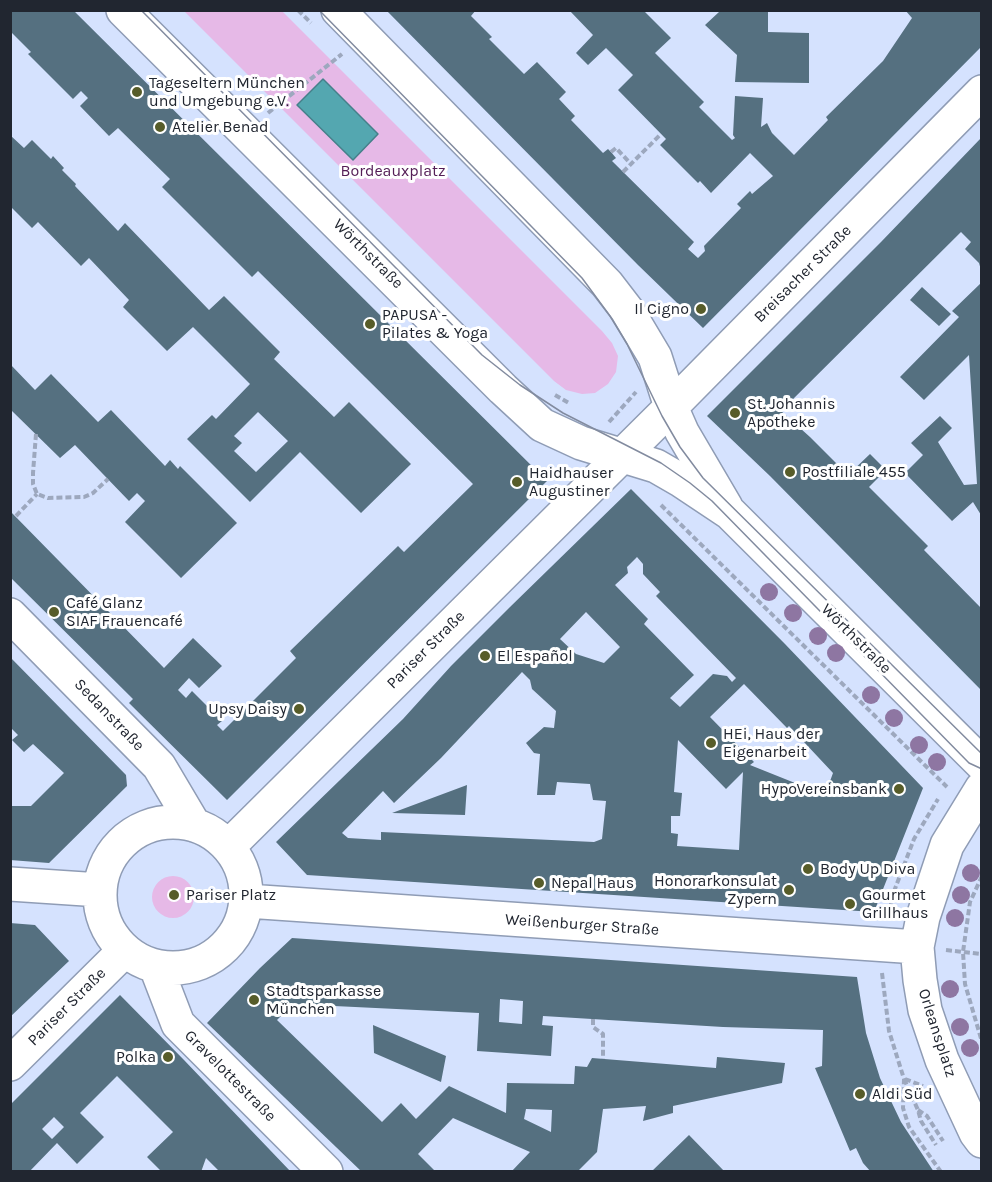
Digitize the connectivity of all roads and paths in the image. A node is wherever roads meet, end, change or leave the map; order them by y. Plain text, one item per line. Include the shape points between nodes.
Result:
1 (123, 10) edge
2 (338, 10) edge
3 (366, 39) junction
4 (981, 92) edge
5 (265, 115) dead end
6 (661, 134) dead end
7 (611, 152) dead end
8 (631, 164) junction
9 (623, 172) dead end
10 (637, 391) dead end
11 (671, 407) junction
12 (609, 422) dead end
13 (36, 434) dead end
14 (622, 455) junction
15 (108, 479) dead end
16 (37, 494) junction
17 (653, 497) dead end
18 (730, 513) junction
19 (15, 516) dead end
20 (10, 615) edge
21 (981, 764) edge
22 (947, 787) dead end
23 (981, 788) edge
24 (194, 825) junction
25 (229, 846) junction
26 (981, 876) edge
27 (10, 884) edge
28 (100, 890) junction
29 (248, 901) junction
30 (917, 947) junction
31 (124, 951) junction
32 (963, 952) junction
33 (981, 954) edge
34 (156, 967) junction
35 (593, 1019) dead end
36 (981, 1041) edge
37 (603, 1059) dead end
38 (10, 1064) edge
39 (918, 1110) junction
40 (943, 1141) dead end
41 (981, 1141) edge
42 (936, 1145) dead end
43 (326, 1172) edge
44 (940, 1172) edge

1 - 14 street, Wörthstraße via 542,425 581,443
2 - 3 street, Wörthstraße
3 - 5 path
3 - 11 street, Wörthstraße via 607,284 655,357
4 - 11 street, Breisacher Straße
6 - 8 path
7 - 8 path via 616,148
8 - 9 path
10 - 12 path
11 - 14 street, Breisacher Straße
11 - 18 street, Wörthstraße
13 - 16 path via 33,484
14 - 18 street, Wörthstraße via 665,472
14 - 25 street, Pariser Straße
15 - 16 path via 84,497 48,498
16 - 19 path
17 - 22 path
18 - 21 street, Wörthstraße
20 - 24 street, Sedanstraße via 159,766
23 - 30 street, Orleansplatz via 947,845
24 - 25 street
24 - 28 street via 151,825 131,835 115,850 104,869
25 - 29 street via 240,862
26 - 32 path via 970,902
27 - 28 street
28 - 31 street via 101,913
29 - 30 street, Weißenburger Straße
29 - 34 street via 241,926 227,947 206,962 181,969
30 - 32 path
30 - 41 street, Orleansplatz via 925,1010 942,1060
31 - 34 street
31 - 38 street, Pariser Straße
32 - 33 path
32 - 36 path via 965,984
34 - 43 street, Gravelottestraße via 178,1024
35 - 37 path via 593,1027 603,1034
39 - 40 path via 927,1116
39 - 42 path
39 - 44 path via 904,1079 903,1108 909,1127

